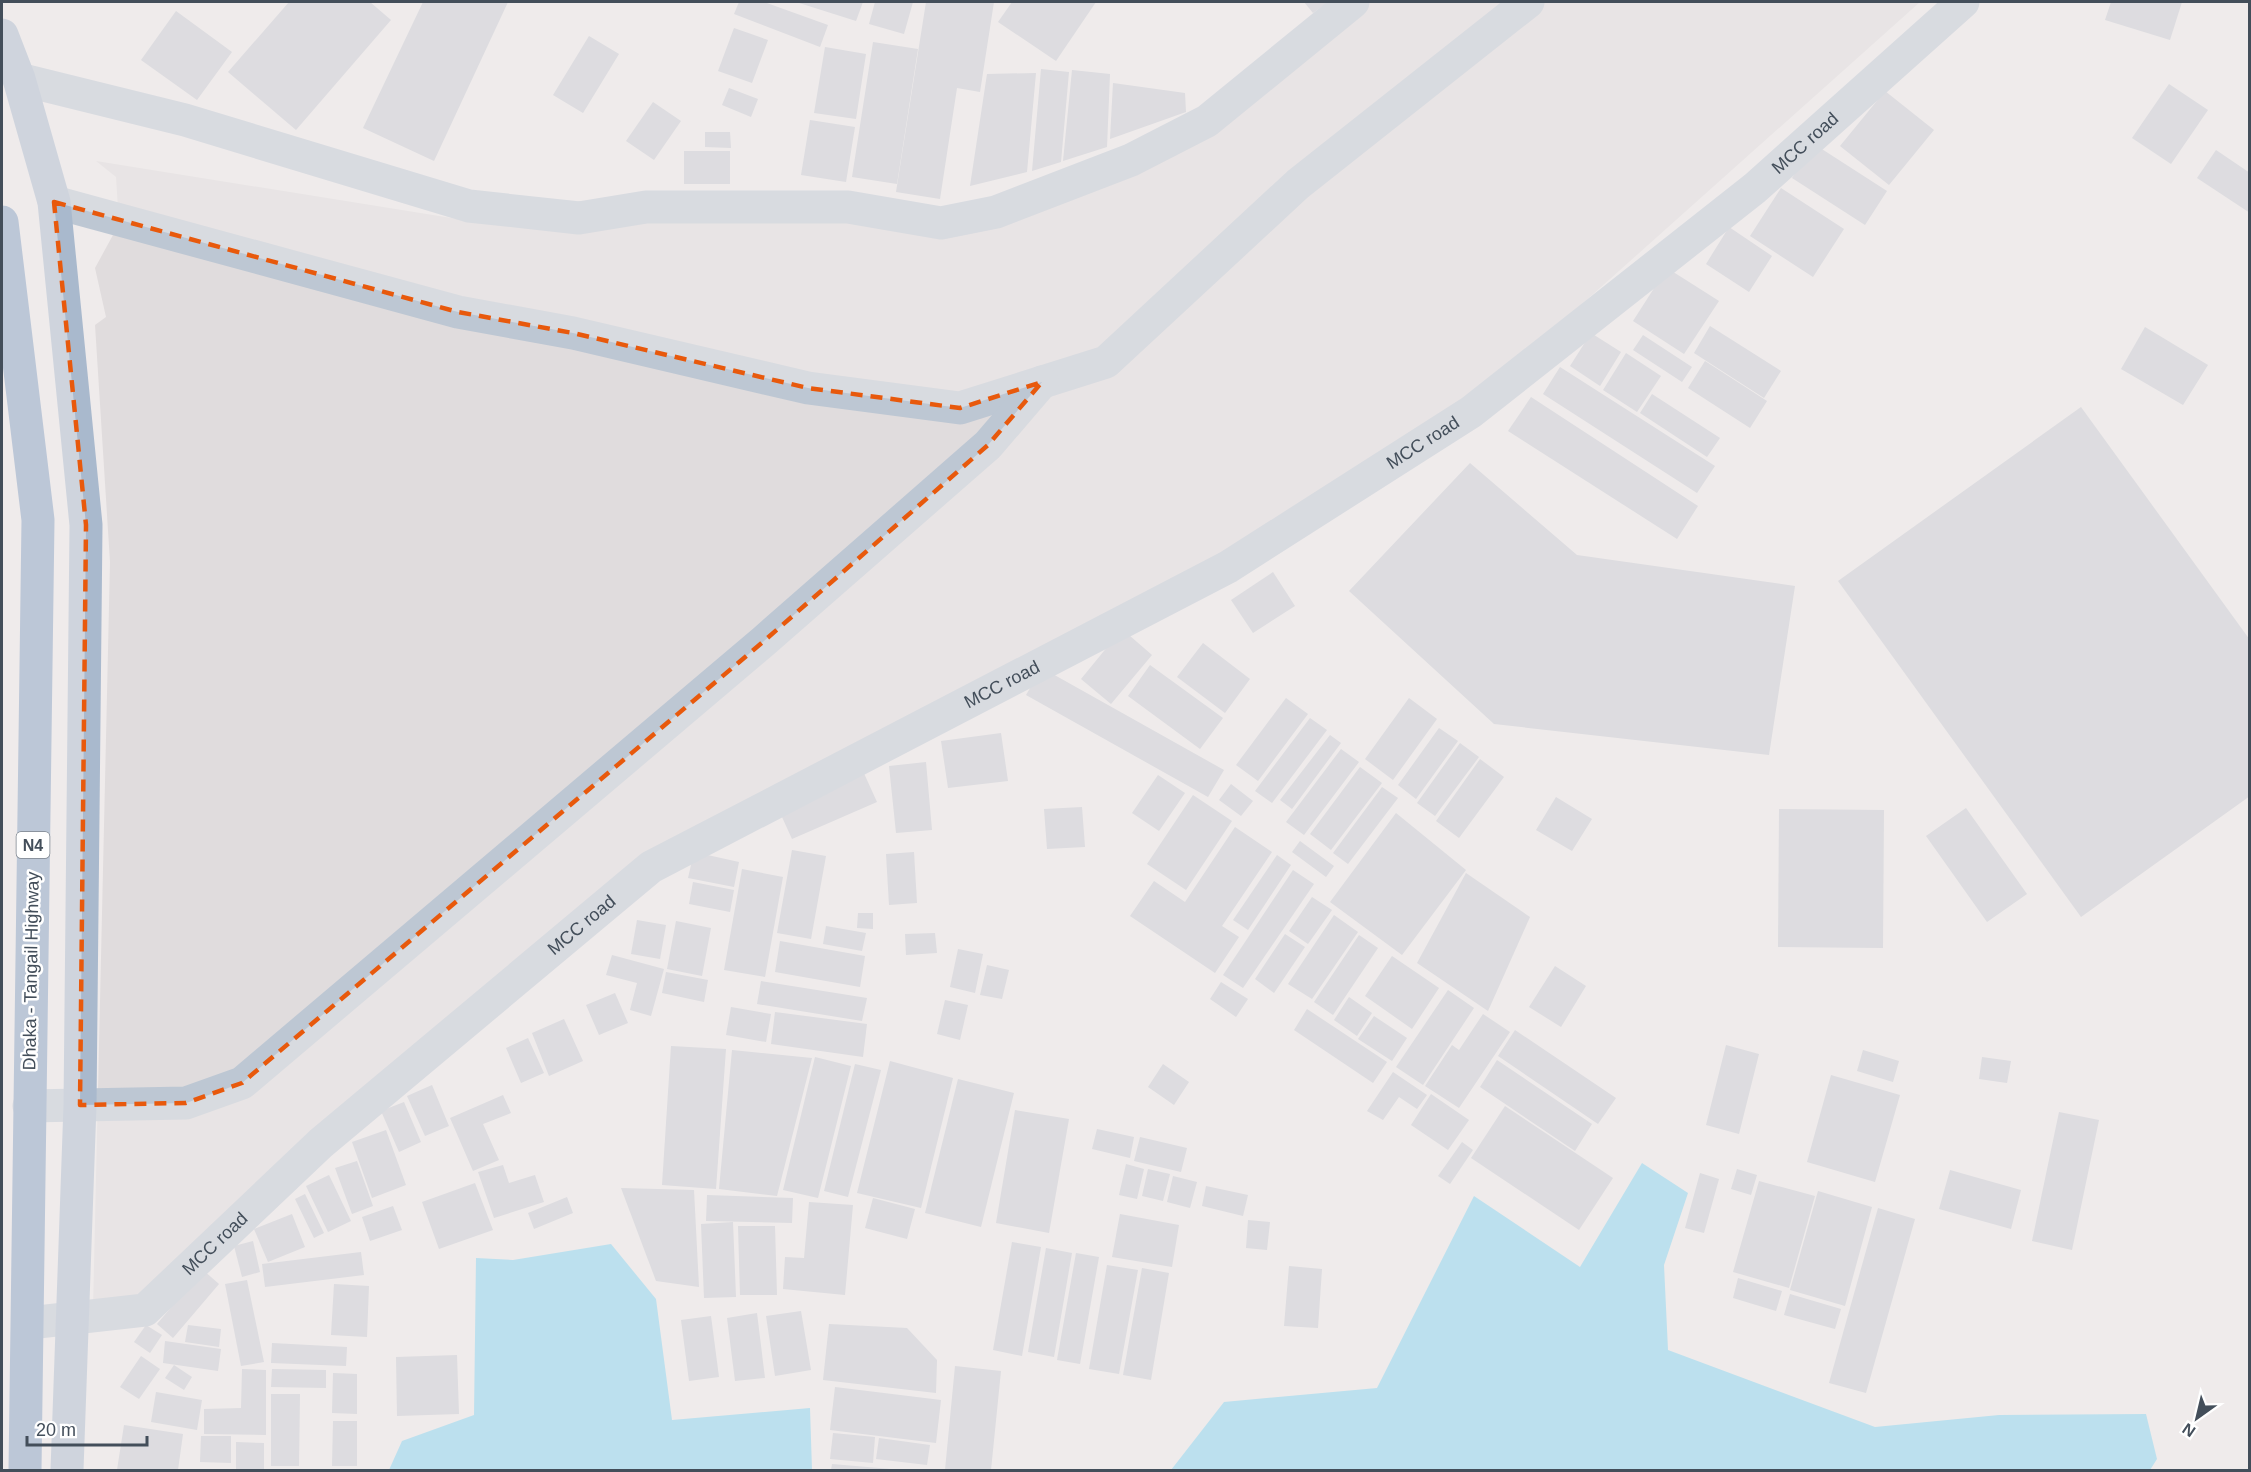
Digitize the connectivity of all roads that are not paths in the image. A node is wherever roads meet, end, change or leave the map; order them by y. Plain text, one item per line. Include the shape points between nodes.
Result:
1 (1353, 2) edge
2 (1528, 2) edge
3 (1963, 2) edge
4 (2, 35) edge
5 (19, 79) junction
6 (54, 201) junction
7 (2, 222) edge
8 (1042, 382) junction
9 (80, 1105) junction
10 (29, 1106) junction
11 (71, 1318) junction
12 (29, 1323) junction
13 (25, 1470) edge
14 (67, 1470) edge

1 - 5 street via 1206,121 1110,168 996,212 941,223 848,207 646,207 579,219 469,206 185,120
2 - 8 street via 1298,184 1106,363
3 - 11 street, MCC road via 1755,188 1471,412 1228,567 651,867 321,1143 145,1310
4 - 5 main road
5 - 6 main road
6 - 8 street via 458,312 573,333 808,388 960,408
6 - 9 main road via 86,525
7 - 10 highway, Dhaka - Tangail Highway / N4 via 38,520
8 - 9 street via 988,445 782,626 242,1083 186,1103
9 - 10 street
9 - 11 main road
10 - 12 highway, Dhaka - Tangail Highway / N4
11 - 12 street, MCC road
11 - 14 main road
12 - 13 highway, Dhaka - Tangail Highway / N4

